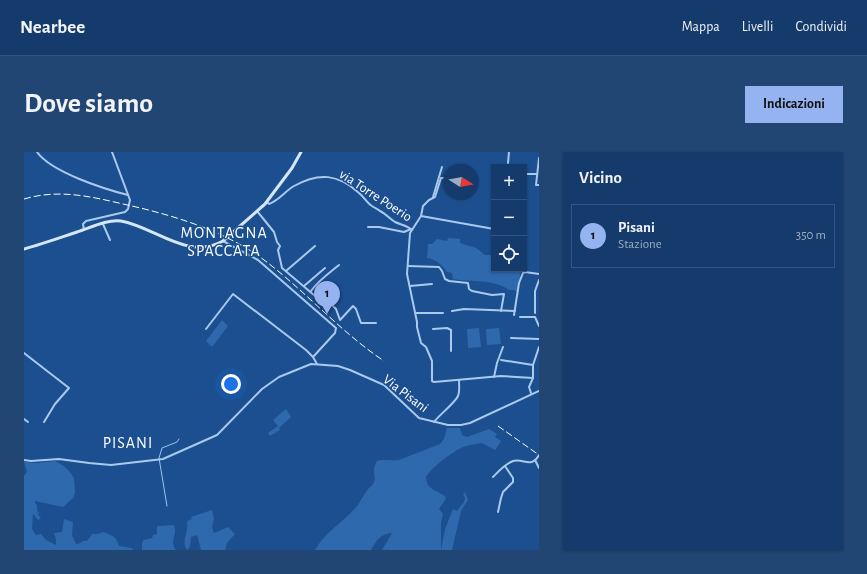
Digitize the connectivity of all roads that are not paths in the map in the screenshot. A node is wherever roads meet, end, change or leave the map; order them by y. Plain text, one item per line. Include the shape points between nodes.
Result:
1 (36, 152) edge
2 (112, 152) edge
3 (302, 152) edge
4 (509, 152) edge
5 (539, 158) edge
6 (508, 163) dead end
7 (442, 167) dead end
8 (527, 174) edge
9 (537, 174) junction
10 (443, 178) edge
11 (539, 185) edge
12 (128, 195) junction
13 (432, 199) junction
14 (266, 202) junction
15 (257, 211) junction
16 (421, 216) junction
17 (103, 224) junction
18 (368, 227) dead end
19 (491, 228) edge
20 (411, 229) junction
21 (84, 230) junction
22 (110, 240) dead end
23 (223, 241) junction
24 (315, 246) dead end
25 (24, 249) edge
26 (339, 265) dead end
27 (408, 266) junction
28 (325, 268) dead end
29 (285, 271) junction
30 (539, 274) edge
31 (539, 280) edge
32 (432, 284) dead end
33 (304, 286) junction
34 (410, 286) junction
35 (311, 291) junction
36 (452, 311) dead end
37 (502, 311) junction
38 (515, 311) junction
39 (416, 313) junction
40 (443, 313) dead end
41 (534, 313) dead end
42 (514, 315) dead end
43 (520, 317) dead end
44 (376, 323) dead end
45 (539, 326) edge
46 (206, 329) dead end
47 (433, 329) dead end
48 (511, 338) dead end
49 (539, 339) edge
50 (503, 347) dead end
51 (539, 347) edge
52 (451, 351) dead end
53 (24, 353) edge
54 (313, 357) junction
55 (500, 360) dead end
56 (317, 364) junction
57 (533, 365) junction
58 (494, 377) junction
59 (533, 378) junction
60 (459, 380) junction
61 (539, 390) edge
62 (531, 393) junction
63 (24, 419) edge
64 (28, 422) dead end
65 (44, 422) dead end
66 (434, 422) junction
67 (539, 455) edge
68 (536, 459) junction
69 (24, 460) edge
70 (505, 466) junction
71 (539, 468) edge
72 (493, 477) dead end
73 (498, 512) dead end

1 - 12 street via 42,159 68,174
2 - 12 street
3 - 14 main road
4 - 6 street
5 - 9 street
7 - 13 street
8 - 9 street
9 - 11 street via 536,184
10 - 13 street
12 - 21 street via 129,207 125,212 86,221 83,224
13 - 16 street via 423,206
14 - 15 main road
14 - 20 street, via Torre Poerio via 274,202 300,183 328,176 348,185 373,207
15 - 23 main road
15 - 29 street via 275,234 280,246 278,250 282,268
16 - 19 street
16 - 20 street
17 - 21 main road
17 - 22 street
17 - 23 main road via 113,221 127,223 191,247 205,248
18 - 20 street via 404,232
20 - 27 street
21 - 25 main road
23 - 54 street via 258,260 336,328 335,333
24 - 29 street
26 - 35 street via 320,279
27 - 34 street
27 - 37 street via 439,267 449,281 468,283 470,290 504,294
28 - 33 street
29 - 33 street
30 - 38 street via 522,273
31 - 41 street via 535,291
32 - 34 street
33 - 35 street
34 - 39 street
35 - 44 street via 322,301 331,304 340,320 352,306 356,309 361,323
36 - 37 street
37 - 38 street
38 - 42 street
39 - 40 street
39 - 60 street via 421,343 432,361 432,382
43 - 45 street via 535,317
46 - 54 street via 233,294
47 - 52 street via 450,330
48 - 49 street
50 - 58 street
51 - 57 street
53 - 65 street via 69,388
54 - 56 street
55 - 57 street
56 - 66 street, Via Pisani via 338,366 384,386 419,418
56 - 69 street, Via Pisani via 311,364 271,382 217,435 160,460 111,464 59,459
57 - 59 street
58 - 59 street
58 - 60 street
59 - 62 street via 529,387
60 - 66 street via 457,398
61 - 62 street, Via Pisani
62 - 66 street, Via Pisani via 466,424 448,425
63 - 64 street
67 - 68 street
68 - 70 street via 529,462 514,461
68 - 71 street
70 - 72 street
70 - 73 street via 513,482 503,492

